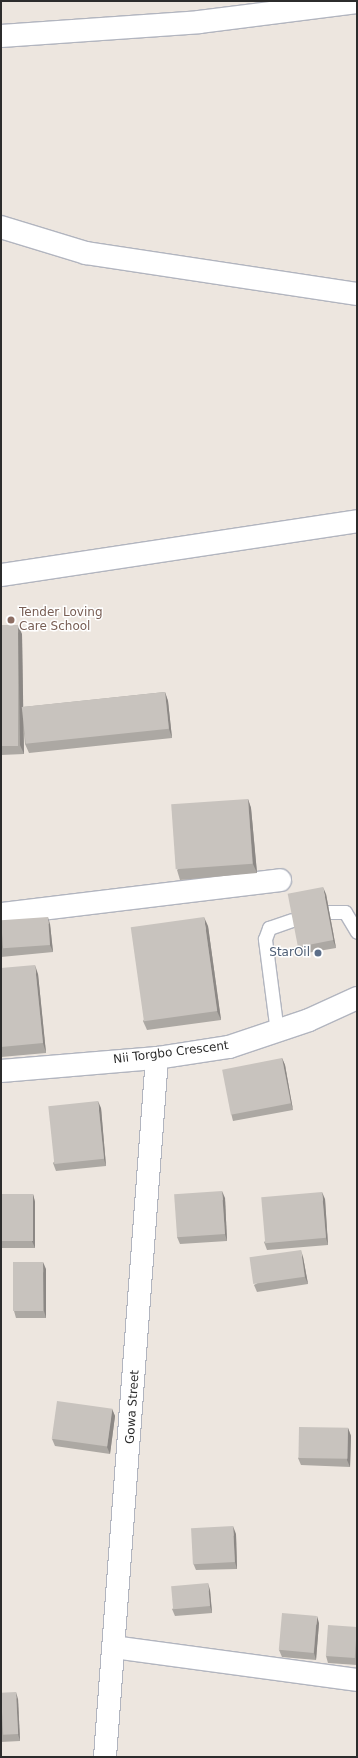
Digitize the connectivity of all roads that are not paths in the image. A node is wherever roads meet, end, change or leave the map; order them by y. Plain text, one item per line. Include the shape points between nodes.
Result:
1 (357, 2) edge
2 (1, 36) edge
3 (1, 227) edge
4 (357, 294) edge
5 (357, 521) edge
6 (1, 575) edge
7 (280, 880) dead end
8 (327, 912) edge
9 (1, 914) edge
10 (292, 920) edge
11 (357, 932) edge
12 (357, 998) edge
13 (277, 1032) junction
14 (157, 1058) junction
15 (1, 1071) edge
16 (114, 1647) junction
17 (357, 1680) edge
18 (105, 1757) edge

1 - 2 street via 199,22
3 - 4 street via 86,253
5 - 6 street
7 - 9 street
8 - 11 lane via 345,912
10 - 13 lane via 269,928 265,939
12 - 13 street, Nii Torgbo Crescent
13 - 14 street, Nii Torgbo Crescent via 229,1047
14 - 15 street, Nii Torgbo Crescent
14 - 16 street, Gowa Street
16 - 17 street
16 - 18 street, Gowa Street

